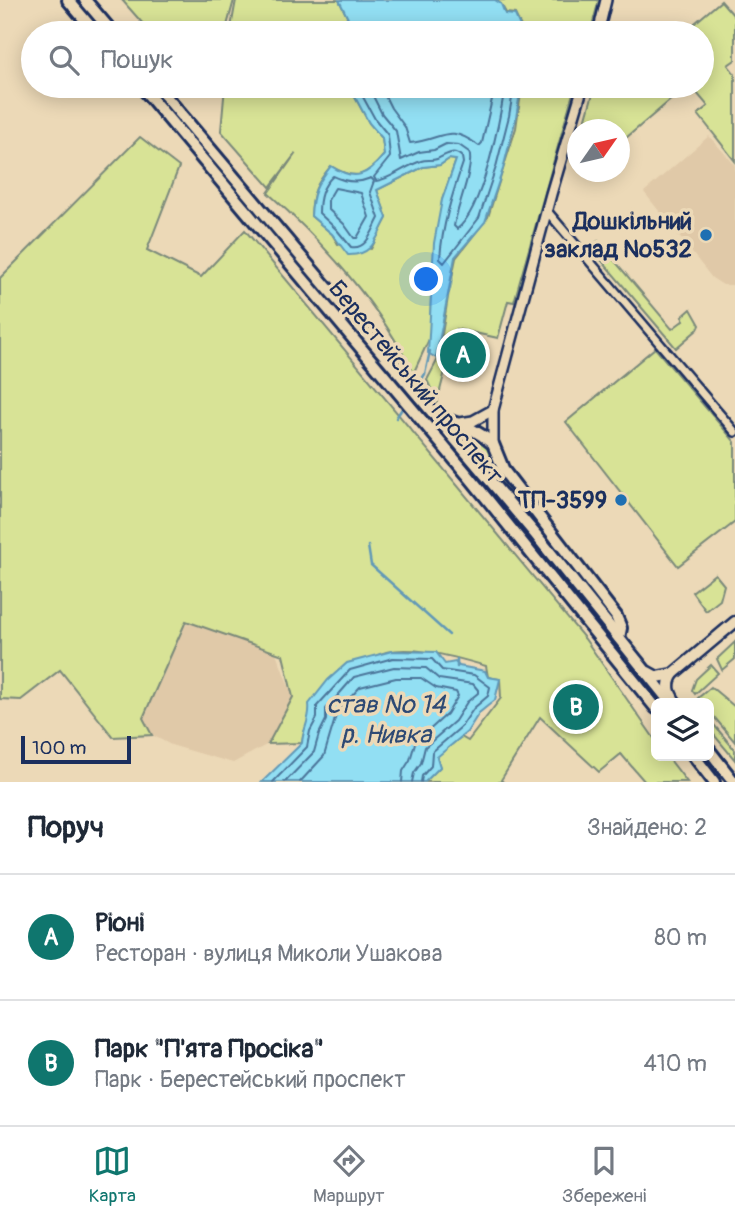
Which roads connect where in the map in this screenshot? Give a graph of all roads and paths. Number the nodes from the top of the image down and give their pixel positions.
1 (68, 0) edge
2 (85, 0) edge
3 (606, 0) edge
4 (86, 21) edge
5 (103, 21) edge
6 (600, 21) edge
7 (151, 98) edge
8 (167, 98) edge
9 (580, 98) edge
10 (547, 211) junction
11 (493, 410) junction
12 (434, 416) junction
13 (455, 424) junction
14 (735, 432) edge
15 (493, 444) junction
16 (735, 622) edge
17 (618, 638) junction
18 (640, 665) junction
19 (673, 674) junction
20 (670, 698) edge
21 (672, 698) edge
22 (651, 702) edge
23 (714, 752) edge
24 (714, 756) edge
25 (698, 761) edge
26 (735, 780) edge
27 (714, 782) edge

1 - 4 highway
2 - 5 highway
3 - 6 street
7 - 22 highway, Берестейський проспект
8 - 12 highway, Берестейський проспект
9 - 10 street
10 - 11 street
10 - 14 street
11 - 13 street
11 - 15 street
12 - 13 highway
12 - 17 highway, Берестейський проспект
13 - 15 highway
15 - 17 highway
16 - 19 main road
17 - 18 highway, Берестейський проспект
18 - 19 main road
18 - 20 highway, Берестейський проспект
19 - 21 main road
23 - 26 main road
24 - 26 highway
25 - 27 highway

